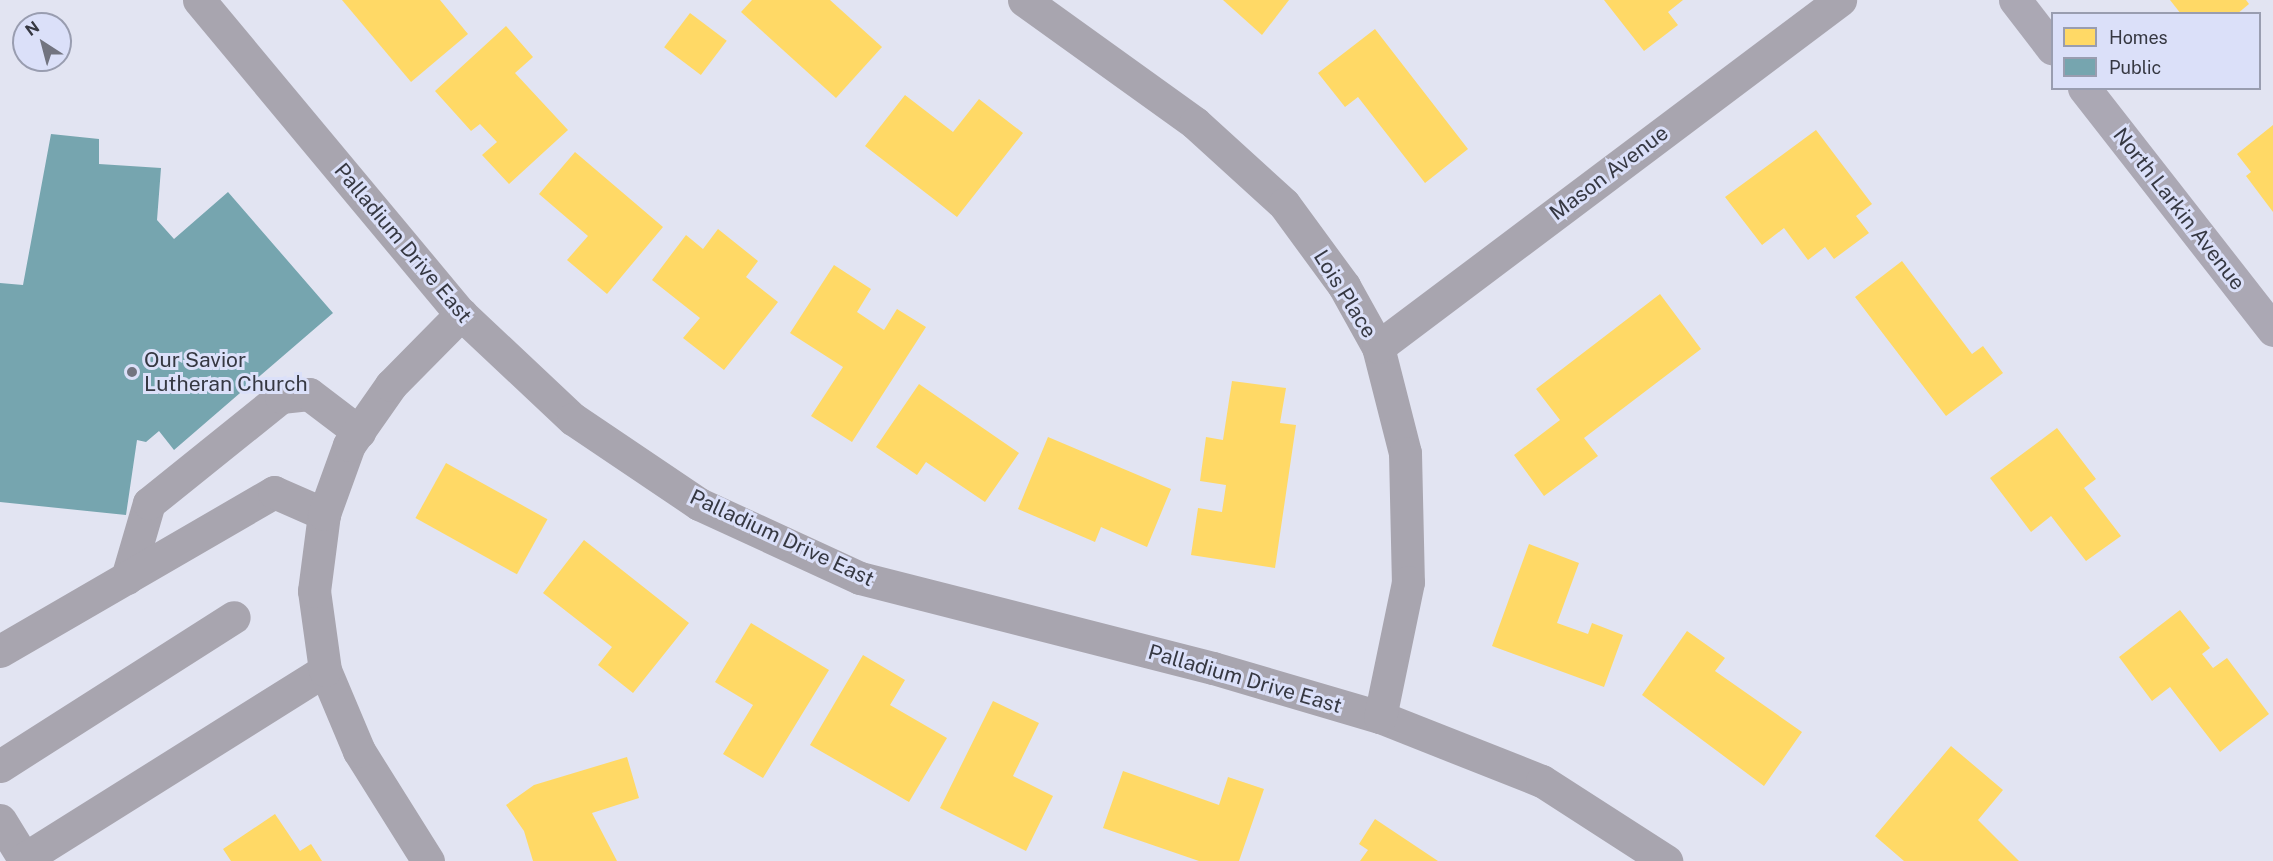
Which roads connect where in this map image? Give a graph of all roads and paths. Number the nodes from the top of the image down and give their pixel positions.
1 (199, 0) edge
2 (1024, 0) edge
3 (1840, 0) edge
4 (2015, 0) edge
5 (2051, 47) edge
6 (2086, 90) edge
7 (461, 314) junction
8 (2273, 330) edge
9 (1378, 347) junction
10 (359, 432) junction
11 (324, 514) junction
12 (127, 578) junction
13 (234, 617) dead end
14 (0, 651) edge
15 (325, 670) junction
16 (1380, 717) junction
17 (0, 766) edge
18 (0, 820) edge
19 (428, 861) edge
20 (1666, 861) edge

1 - 7 street, Palladium Drive East
2 - 9 street, Lois Place
3 - 9 street, Mason Avenue
4 - 5 main road
6 - 8 main road, North Larkin Avenue
7 - 10 street
7 - 16 street, Palladium Drive East
9 - 16 street, Lois Place
10 - 11 street
10 - 12 street
11 - 12 street
11 - 15 street
12 - 14 street
13 - 17 street
15 - 18 street
15 - 19 street
16 - 20 street, Palladium Drive East

